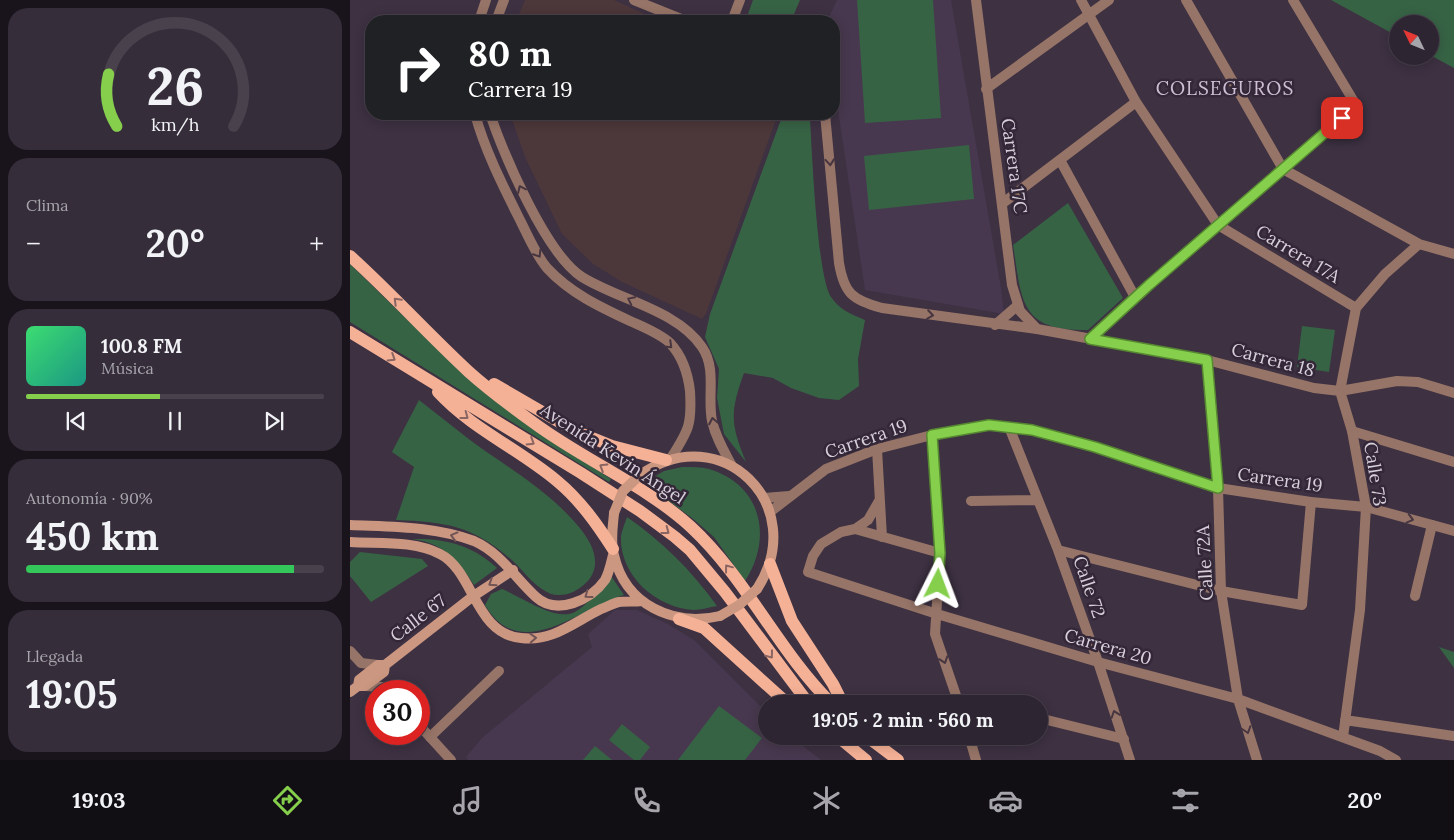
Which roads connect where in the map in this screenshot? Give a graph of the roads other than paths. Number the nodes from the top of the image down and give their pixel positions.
1 (486, 0) edge
2 (504, 0) edge
3 (634, 0) edge
4 (740, 0) edge
5 (976, 0) edge
6 (1081, 0) edge
7 (1109, 0) edge
8 (1186, 0) edge
9 (1293, 0) edge
10 (481, 15) edge
11 (498, 15) edge
12 (671, 15) edge
13 (734, 15) edge
14 (1089, 15) junction
15 (986, 89) junction
16 (1136, 102) junction
17 (477, 120) edge
18 (492, 120) edge
19 (826, 120) edge
20 (1060, 160) junction
21 (1283, 169) junction
22 (1003, 203) junction
23 (1218, 225) junction
24 (1419, 244) junction
25 (1454, 254) edge
26 (350, 256) edge
27 (1135, 297) junction
28 (1018, 305) junction
29 (1356, 308) junction
30 (995, 325) junction
31 (1037, 329) junction
32 (350, 332) edge
33 (1090, 339) junction
34 (1207, 360) junction
35 (470, 372) junction
36 (430, 382) junction
37 (1340, 391) junction
38 (1454, 393) edge
39 (1009, 427) junction
40 (1352, 431) junction
41 (932, 435) junction
42 (877, 449) junction
43 (669, 459) junction
44 (1454, 462) edge
45 (732, 466) junction
46 (1218, 488) junction
47 (792, 495) junction
48 (764, 498) junction
49 (1038, 500) junction
50 (879, 501) junction
51 (971, 501) dead end
52 (1311, 502) junction
53 (1366, 507) junction
54 (770, 512) junction
55 (350, 525) edge
56 (1432, 525) junction
57 (855, 529) junction
58 (1454, 531) edge
59 (882, 537) junction
60 (350, 542) edge
61 (1058, 550) junction
62 (613, 552) junction
63 (940, 553) junction
64 (770, 564) junction
65 (513, 570) junction
66 (1221, 590) junction
67 (472, 596) junction
68 (1416, 596) dead end
69 (642, 601) junction
70 (937, 614) junction
71 (679, 619) junction
72 (350, 651) edge
73 (1098, 662) junction
74 (360, 663) junction
75 (382, 667) junction
76 (499, 670) dead end
77 (384, 680) edge
78 (358, 686) edge
79 (778, 695) edge
80 (802, 695) edge
81 (824, 695) edge
82 (839, 695) edge
83 (957, 695) edge
84 (1238, 699) junction
85 (1048, 720) edge
86 (1345, 720) junction
87 (1454, 736) edge
88 (430, 737) joint
89 (1343, 737) junction
90 (1124, 739) junction
91 (846, 745) edge
92 (878, 745) edge
93 (972, 745) edge
94 (1382, 756) edge
95 (446, 759) edge
96 (866, 760) edge
97 (898, 760) edge
98 (976, 760) edge
99 (1130, 760) edge
100 (1257, 760) edge
101 (1396, 760) edge

1 - 10 street
2 - 11 street
3 - 12 street
4 - 13 street
5 - 15 street, Carrera 17C
6 - 14 street, Carrera 17A
7 - 14 street
8 - 21 street
9 - 21 street
14 - 15 street
14 - 16 street, Carrera 17A
15 - 22 street, Carrera 17C
16 - 20 street
16 - 23 street, Carrera 17A
17 -> 43 street
45 -> 18 street
19 -> 30 street, Carrera 18
20 - 22 street
20 - 27 street
21 - 23 street
21 - 24 street
22 - 28 street, Carrera 17C
23 - 27 street
23 - 29 street, Carrera 17A
24 - 25 street
24 - 29 street, Calle 73
35 -> 26 main road, Avenida Kevin Ángel
27 - 33 street
28 - 30 street
28 - 31 street, Carrera 17C
29 - 37 street, Calle 73
30 - 31 street, Carrera 18
31 - 33 street, Carrera 18
32 -> 36 main road, Avenida Kevin Ángel
33 - 34 street, Carrera 18
34 - 37 street, Carrera 18
34 - 46 street, Calle 72A
35 - 43 main road
81 -> 35 main road, Avenida Kevin Ángel
36 -> 62 main road
36 -> 80 main road, Avenida Kevin Ángel
37 - 38 street, Carrera 18
37 - 40 street, Calle 73
39 - 41 street, Carrera 19
39 - 46 street, Carrera 19
39 - 49 street, Calle 72
40 - 44 street
40 - 53 street, Calle 73
41 - 42 street, Carrera 19
41 - 63 street
42 - 47 street, Carrera 19
42 - 50 street
43 - 45 main road
43 - 62 main road, bridge
45 - 48 main road
46 - 52 street, Carrera 19
46 - 66 street, Calle 72A
47 - 48 street
47 - 54 street, Carrera 19
48 - 54 main road
49 - 51 street
49 - 61 street, Calle 72
50 - 57 street
50 - 59 street
52 - 53 street, Carrera 19
52 - 66 street
53 -> 56 street, Carrera 19
53 - 86 street, Calle 73
54 - 64 main road
65 -> 55 main road
56 - 58 street, Carrera 19
56 - 68 street
57 - 59 street
57 - 70 street, Carrera 20
59 - 63 street
60 - 67 main road
61 - 66 street
61 - 73 street, Calle 72
62 -> 65 main road
62 - 69 main road
63 - 70 street
64 - 71 main road, bridge
64 - 82 main road
65 -> 67 main road, Calle 67
66 - 84 street, Calle 72A
67 -> 69 main road
67 - 75 main road, Calle 67
69 - 71 main road
70 - 73 street, Carrera 20
70 -> 83 street
71 - 79 main road
72 - 74 street
73 - 84 street, Carrera 20
90 -> 73 street, Calle 72
74 - 75 street
74 - 78 street
75 - 77 street
75 - 78 main road, Calle 67
76 - 88 street
84 - 89 street, Carrera 20
84 -> 100 street, Calle 72A
85 - 90 street
86 - 87 street
86 - 89 street, Calle 73
88 - 95 street
89 - 94 street, Carrera 20
90 - 99 street, Calle 72
91 - 96 main road
92 - 97 main road
93 - 98 street
94 - 101 street, Carrera 20

